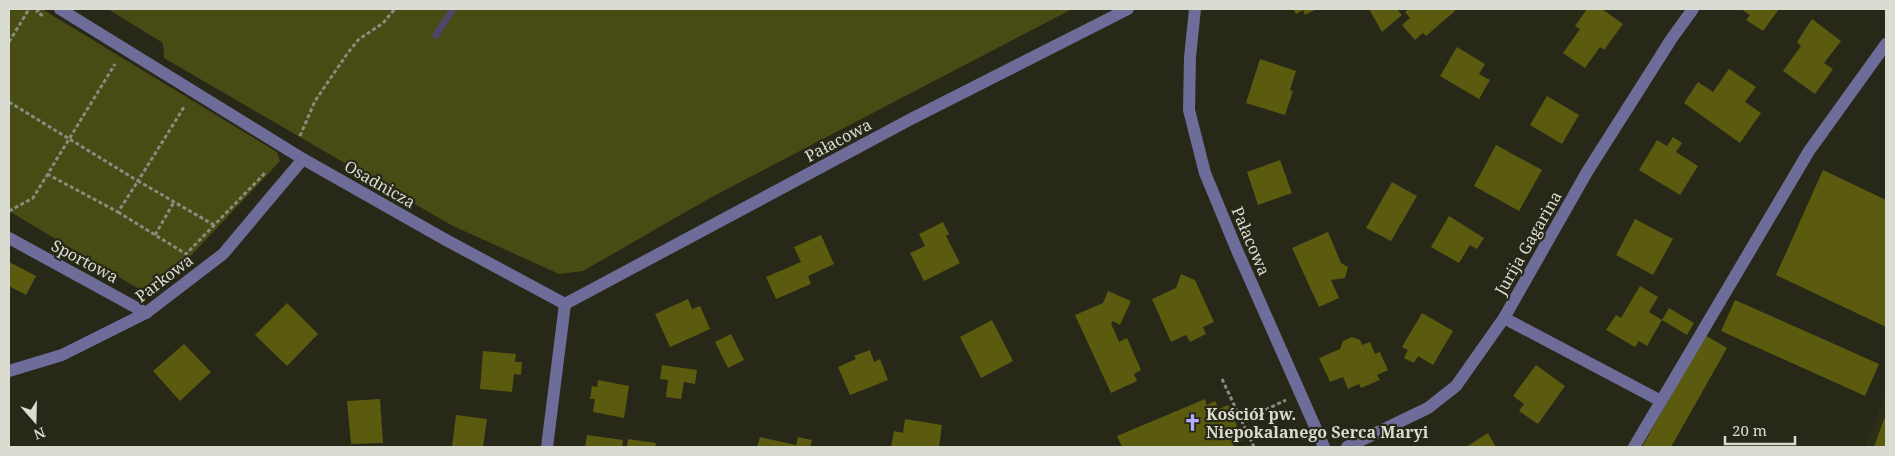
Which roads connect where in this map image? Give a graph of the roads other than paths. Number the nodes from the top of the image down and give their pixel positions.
1 (60, 9) edge
2 (1128, 9) edge
3 (1195, 9) edge
4 (1693, 9) edge
5 (1886, 44) edge
6 (298, 156) junction
7 (9, 238) edge
8 (565, 304) junction
9 (146, 313) junction
10 (1504, 318) junction
11 (9, 371) edge
12 (1661, 401) junction
13 (547, 447) edge
14 (1324, 447) edge
15 (1346, 447) edge
16 (1634, 447) edge

1 - 6 street, Osadnicza
2 - 8 street, Pałacowa
3 - 14 street, Pałacowa
4 - 10 street, Jurija Gagarina
5 - 12 street
6 - 8 street, Osadnicza
6 - 9 street, Parkowa
7 - 9 street, Sportowa
8 - 13 street
9 - 11 street, Parkowa
10 - 12 street
10 - 15 street, Jurija Gagarina
12 - 16 street

